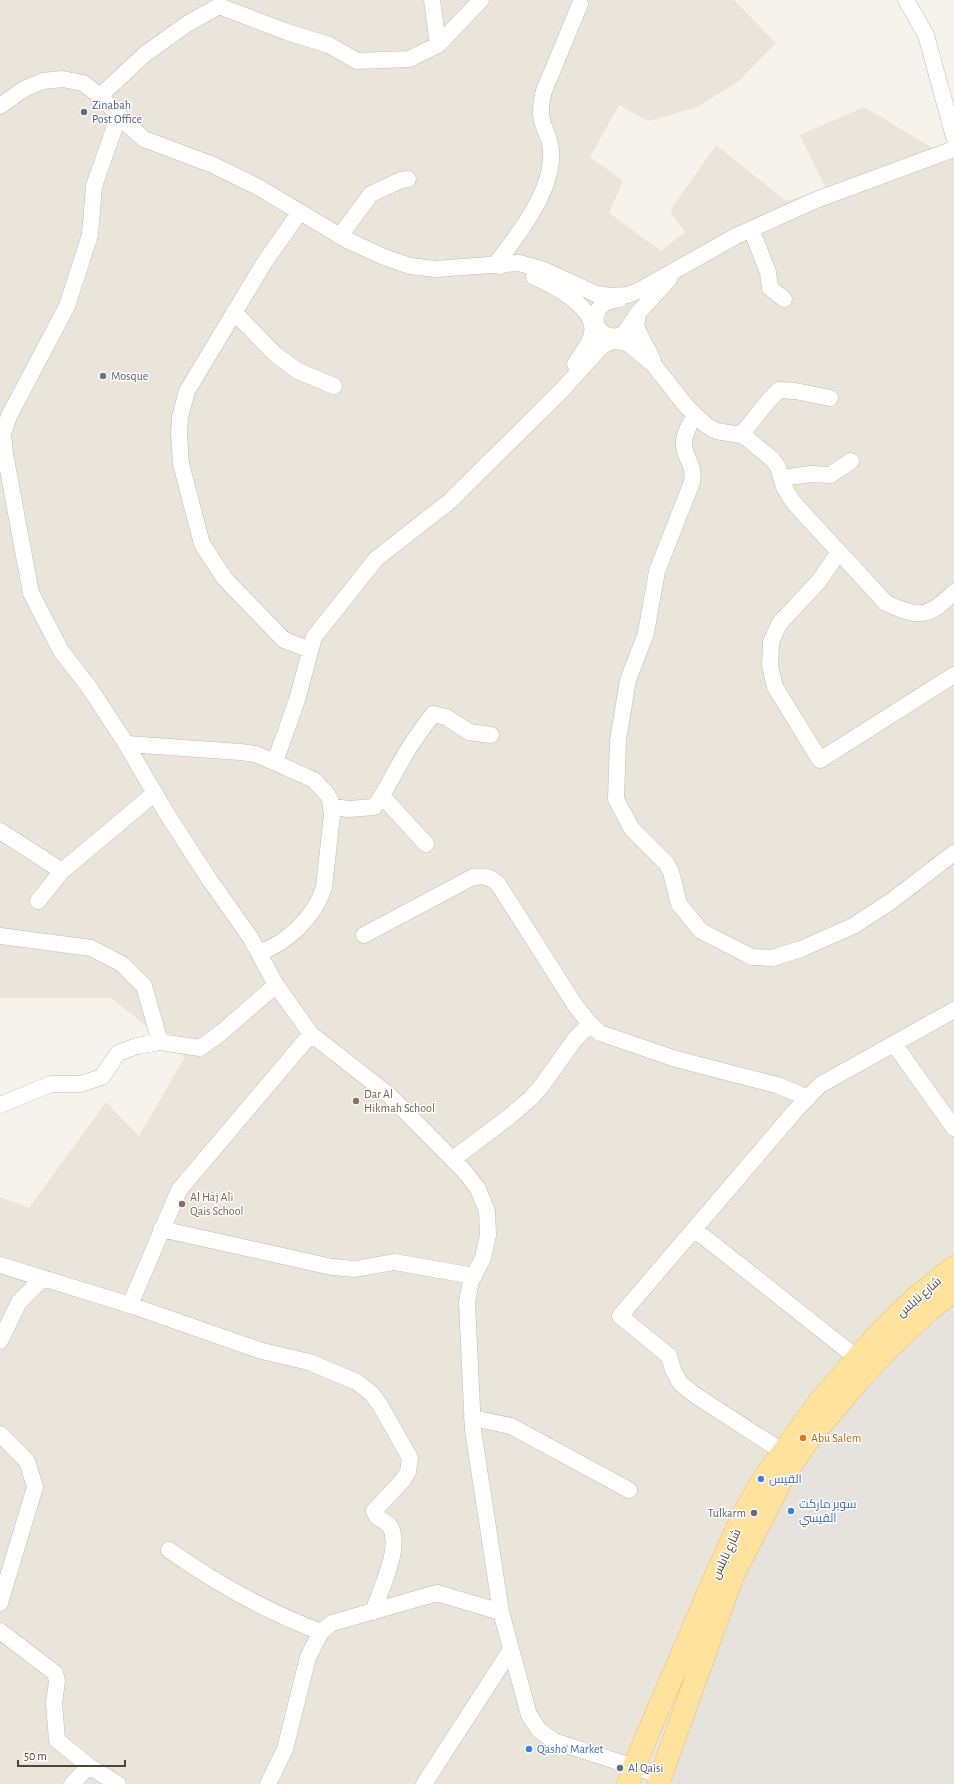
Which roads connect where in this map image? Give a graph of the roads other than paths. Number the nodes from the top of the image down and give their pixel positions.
1 (432, 0) edge
2 (481, 0) edge
3 (906, 0) edge
4 (219, 3) edge
5 (580, 4) dead end
6 (438, 45) junction
7 (100, 96) junction
8 (0, 106) edge
9 (119, 115) junction
10 (954, 137) edge
11 (954, 149) edge
12 (408, 179) dead end
13 (299, 212) junction
14 (751, 229) junction
15 (340, 236) junction
16 (495, 265) junction
17 (680, 267) junction
18 (628, 295) junction
19 (784, 299) dead end
20 (234, 312) junction
21 (638, 313) junction
22 (659, 370) junction
23 (334, 386) dead end
24 (830, 398) dead end
25 (547, 405) junction
26 (695, 415) junction
27 (2, 435) edge
28 (741, 435) junction
29 (851, 461) dead end
30 (782, 478) junction
31 (839, 552) junction
32 (954, 592) edge
33 (310, 650) junction
34 (954, 676) edge
35 (491, 735) dead end
36 (127, 744) junction
37 (275, 762) junction
38 (155, 793) junction
39 (382, 796) junction
40 (332, 807) junction
41 (0, 831) edge
42 (426, 844) dead end
43 (954, 853) edge
44 (62, 871) junction
45 (38, 901) dead end
46 (364, 935) dead end
47 (0, 936) edge
48 (259, 953) junction
49 (276, 985) junction
50 (954, 1010) edge
51 (590, 1024) junction
52 (311, 1034) junction
53 (160, 1042) junction
54 (894, 1044) junction
55 (808, 1098) junction
56 (0, 1105) edge
57 (954, 1128) edge
58 (453, 1159) junction
59 (161, 1229) junction
60 (694, 1229) junction
61 (0, 1265) edge
62 (954, 1267) edge
63 (474, 1276) junction
64 (43, 1278) junction
65 (954, 1291) edge
66 (130, 1305) junction
67 (0, 1340) edge
68 (857, 1358) junction
69 (472, 1418) junction
70 (0, 1434) edge
71 (783, 1452) junction
72 (629, 1490) dead end
73 (169, 1550) dead end
74 (0, 1603) edge
75 (373, 1612) junction
76 (501, 1612) junction
77 (0, 1631) edge
78 (321, 1632) junction
79 (510, 1651) junction
80 (89, 1766) junction
81 (631, 1775) edge
82 (660, 1780) edge
83 (72, 1784) edge
84 (118, 1784) edge
85 (268, 1784) edge
86 (424, 1784) edge

1 - 6 street
2 - 6 street
3 - 10 street
4 - 6 street
4 - 7 street
5 - 16 street
7 - 8 street
7 - 9 street
9 - 13 street
9 - 27 street
11 - 14 street
12 - 15 street
13 - 15 street
13 - 20 street
14 - 17 street
14 - 19 street
15 - 16 street
16 - 18 street
16 - 25 street
17 - 18 street
17 - 21 street
18 - 21 street
20 - 23 street
20 - 33 street
21 - 22 street
22 - 25 street
22 - 26 street
24 - 28 street
25 - 33 street
26 - 28 street
26 - 43 street
27 - 36 street
28 - 30 street
29 - 30 street
30 - 31 street
31 - 32 street
31 - 34 street
33 - 37 street
35 - 39 street
36 - 37 street
36 - 38 street
37 - 40 street
38 - 44 street
38 - 48 street
39 - 40 street
39 - 42 street
40 - 48 street
41 - 44 street
44 - 45 street
46 - 51 street
47 - 53 street
48 - 49 street
49 - 52 street
49 - 53 street
50 - 54 street
51 - 55 street
51 - 58 street
52 - 58 street
52 - 59 street
53 - 56 street
54 - 55 street
54 - 57 street
55 - 60 street
58 - 63 street
59 - 63 street
59 - 66 street
60 - 68 street
60 - 71 street
61 - 64 street
62 - 68 main road, شارع نابلس
63 - 69 street
64 - 66 street
64 - 67 street
65 - 82 main road, شارع نابلس
66 - 75 street
68 - 71 main road, شارع نابلس
69 - 72 street
69 - 76 street
70 - 74 street
71 - 81 main road, شارع نابلس
73 - 78 street
75 - 76 street
75 - 78 street
76 - 79 street
77 - 80 street
78 - 85 street
79 - 81 street
79 - 86 street
80 - 83 street
80 - 84 street
81 - 82 street

